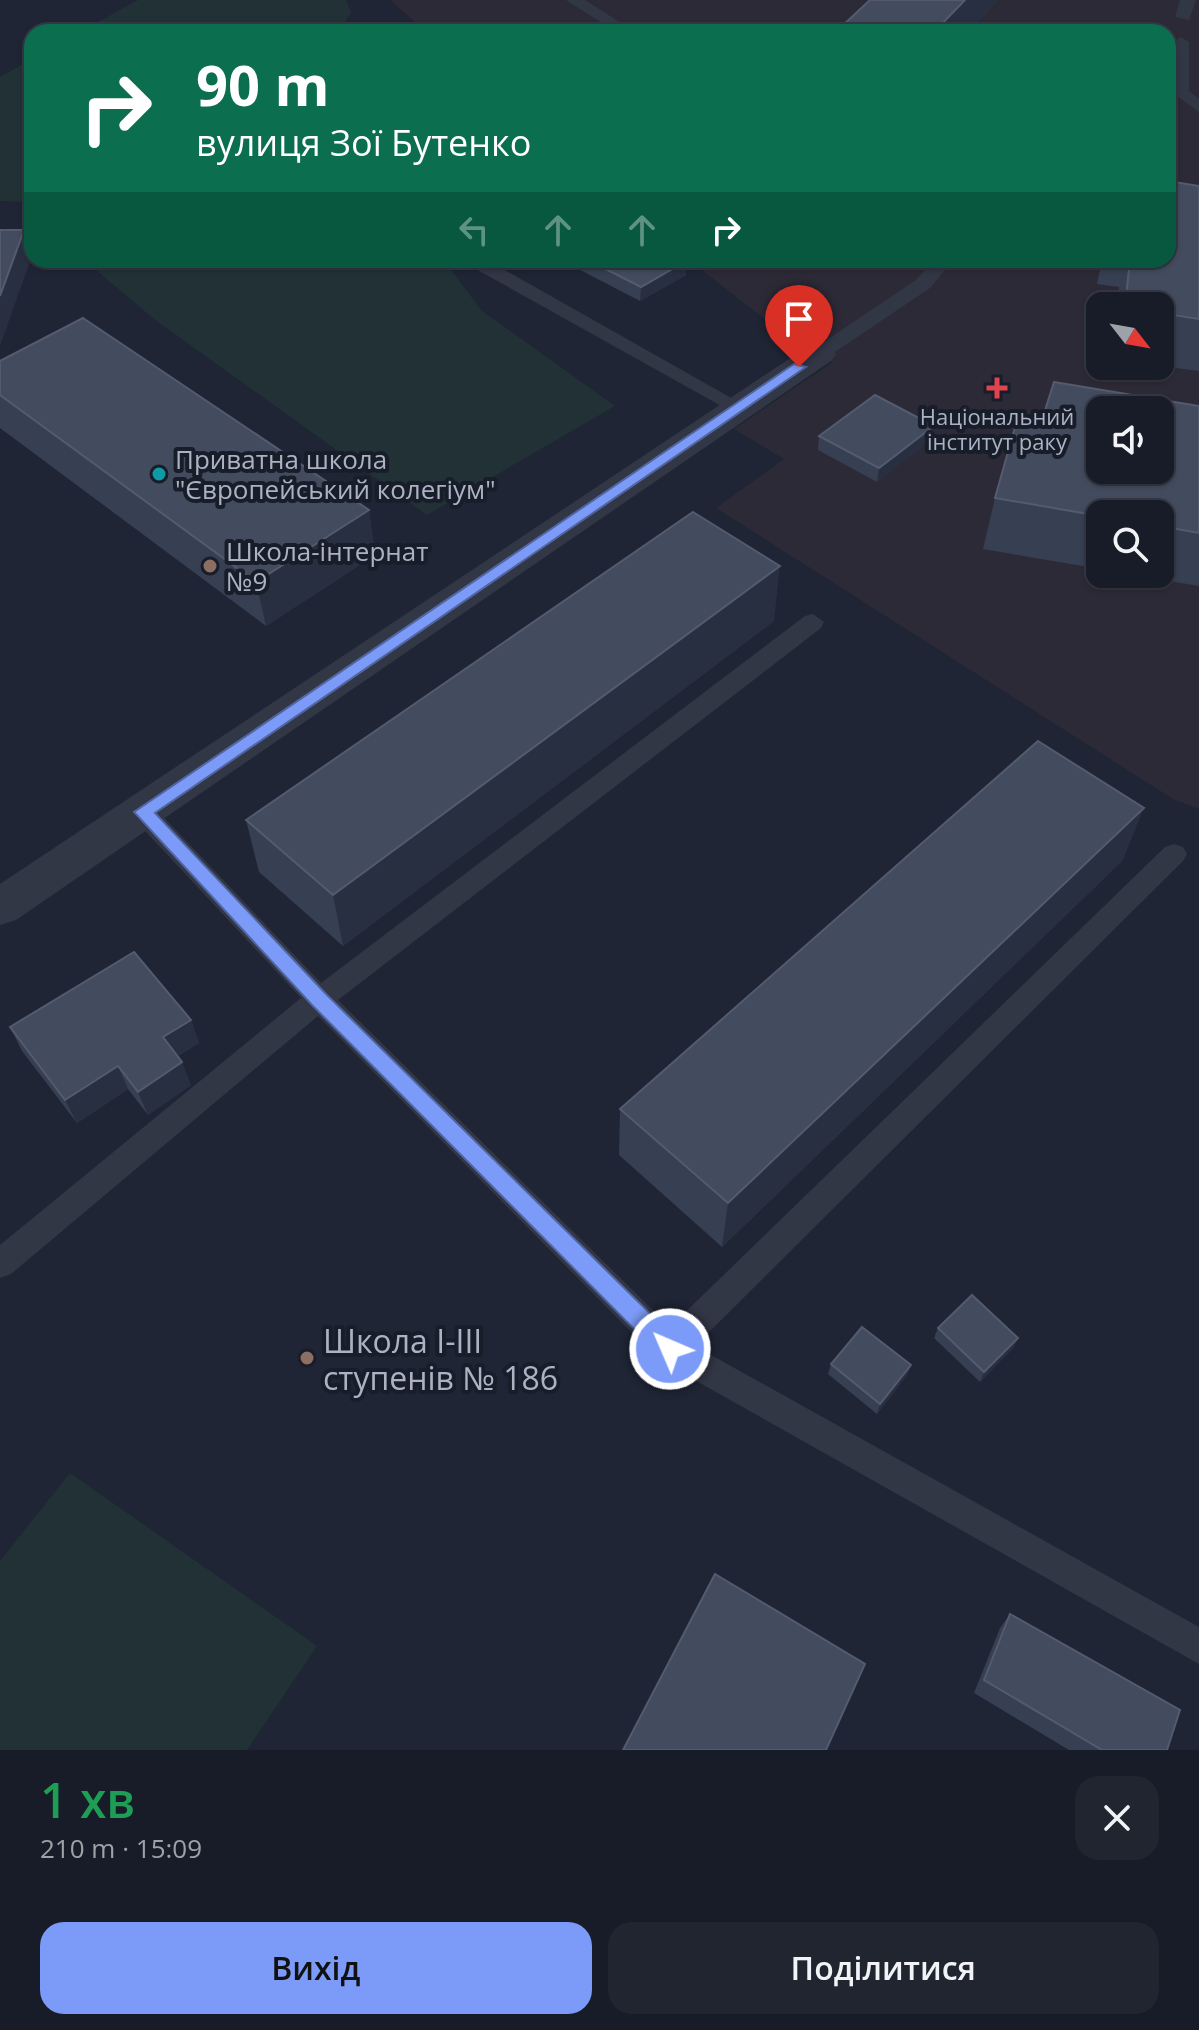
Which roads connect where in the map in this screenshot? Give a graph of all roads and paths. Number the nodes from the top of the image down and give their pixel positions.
1 (574, 0) edge
2 (1188, 0) edge
3 (1183, 17) dead end
4 (614, 24) edge
5 (1181, 42) dead end
6 (1199, 107) edge
7 (488, 268) edge
8 (937, 268) edge
9 (819, 354) joint
10 (739, 408) junction
11 (813, 622) dead end
12 (143, 812) junction
13 (1174, 854) dead end
14 (0, 907) edge
15 (319, 999) junction
16 (0, 1264) edge
17 (670, 1349) junction
18 (1199, 1646) edge

1 - 4 lane
2 - 3 lane
5 - 6 lane
7 - 10 lane
8 - 9 lane
9 - 10 street
10 - 12 street
11 - 15 lane
12 - 14 street
12 - 15 lane
13 - 17 lane
15 - 16 lane
15 - 17 lane
17 - 18 lane

